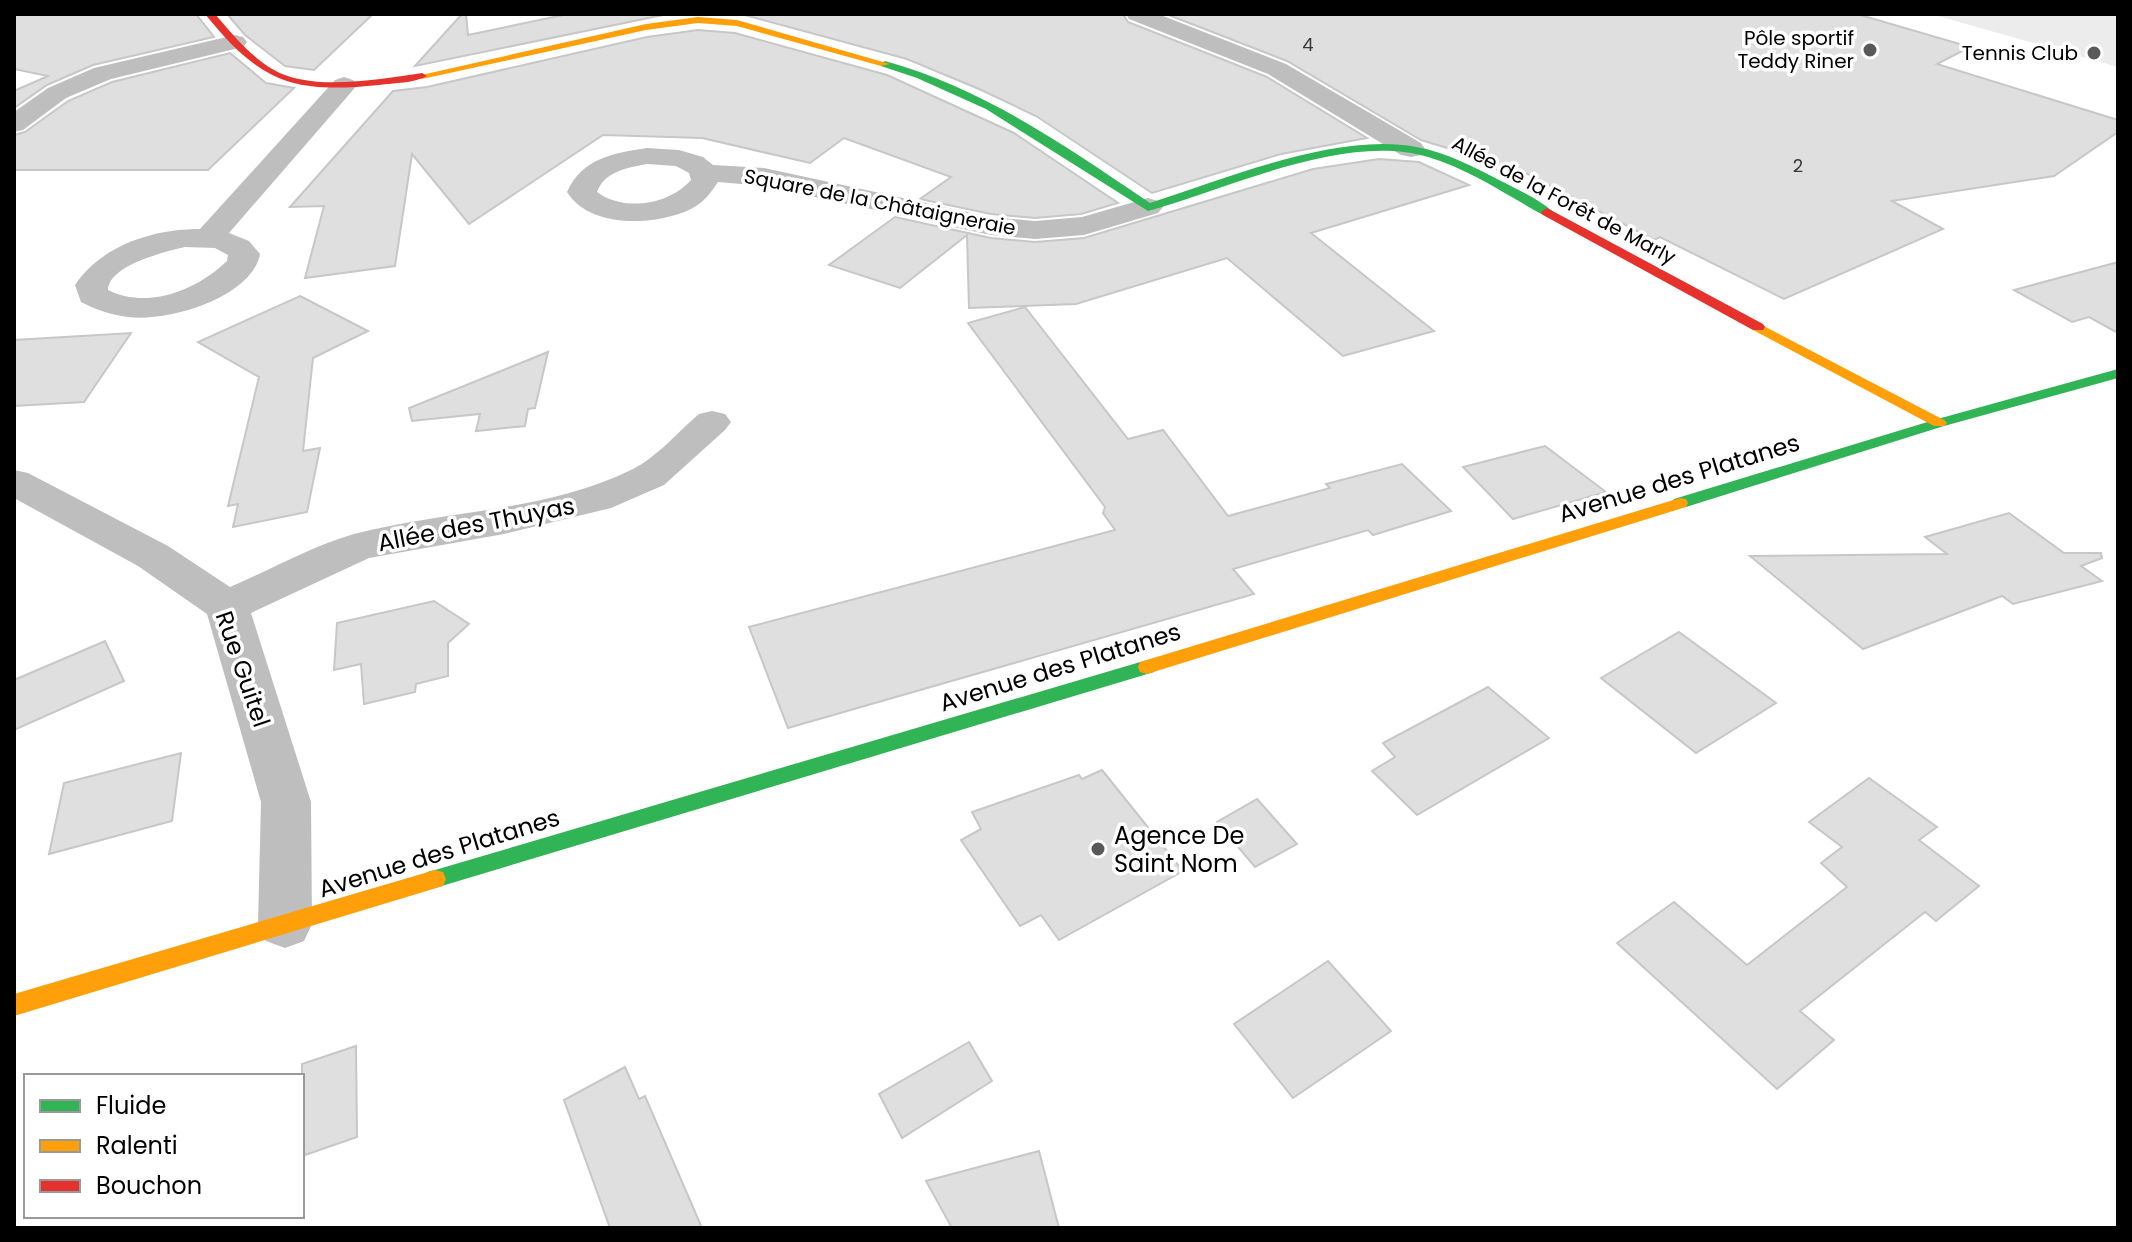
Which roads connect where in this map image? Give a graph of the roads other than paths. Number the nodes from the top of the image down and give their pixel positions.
1 (210, 14) edge
2 (1137, 14) edge
3 (235, 42) junction
4 (344, 85) junction
5 (14, 124) edge
6 (1411, 149) junction
7 (705, 173) dead end
8 (1148, 207) junction
9 (208, 238) dead end
10 (2118, 373) edge
11 (712, 422) dead end
12 (1939, 423) junction
13 (14, 482) edge
14 (227, 606) junction
15 (285, 924) junction
16 (14, 1005) edge

1 - 3 street
2 - 6 street
3 - 4 street
3 - 5 street
4 - 8 street
4 - 9 street
6 - 8 street, Allée de la Forêt de Marly
6 - 12 street, Allée de la Forêt de Marly
7 - 8 street, Square de la Châtaigneraie
10 - 12 street, Avenue des Platanes
11 - 14 street, Allée des Thuyas
12 - 15 street, Avenue des Platanes
13 - 14 street, Rue Guitel
14 - 15 street, Rue Guitel
15 - 16 street, Avenue des Platanes

